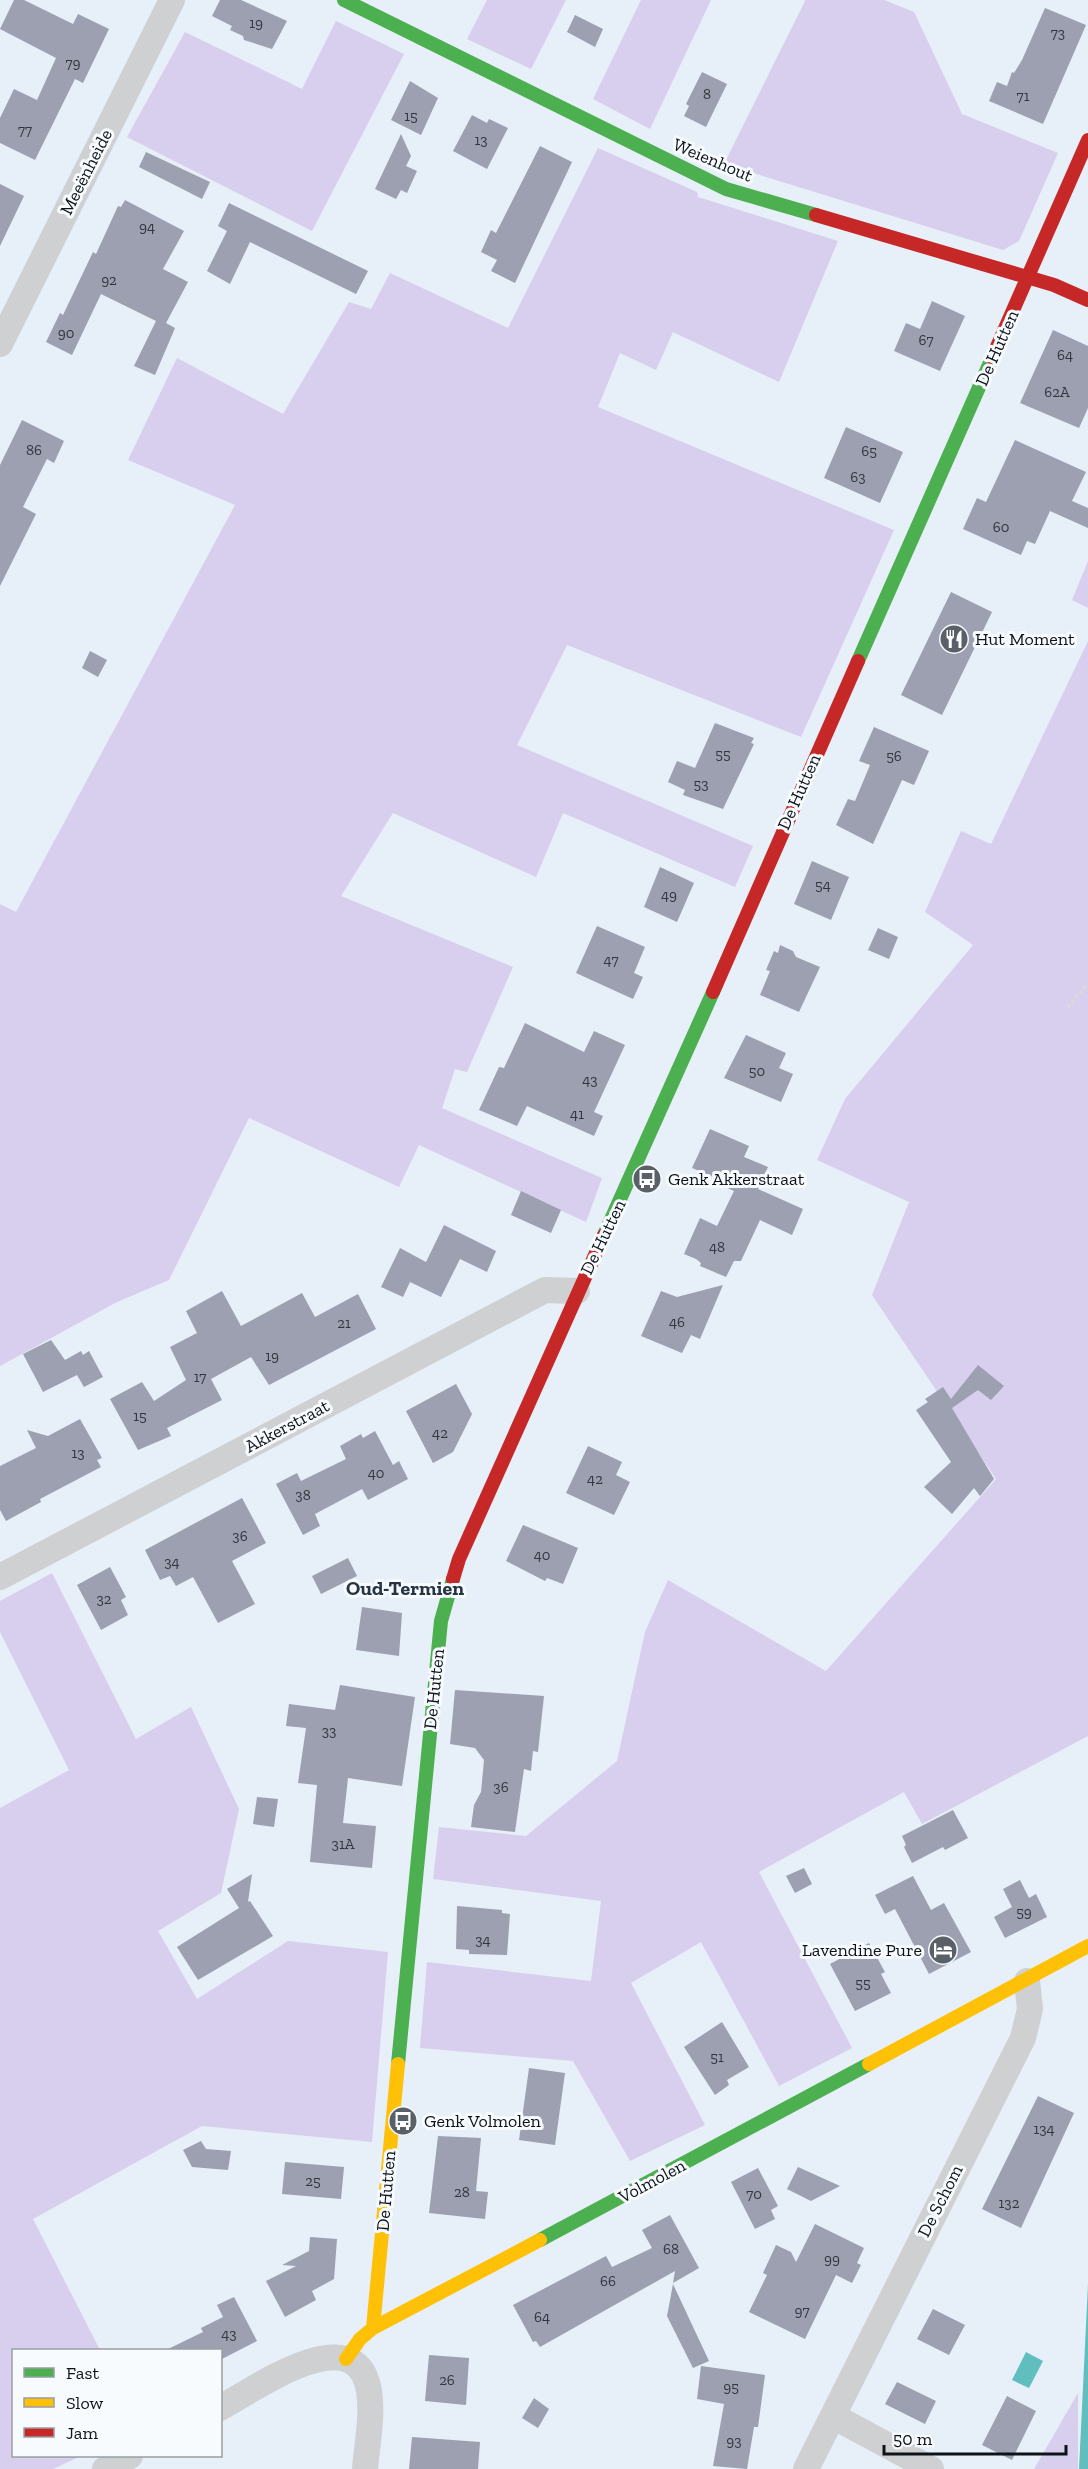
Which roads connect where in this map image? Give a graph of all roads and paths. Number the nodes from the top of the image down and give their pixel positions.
1 (172, 0) edge
2 (344, 0) edge
3 (1088, 140) edge
4 (1029, 278) junction
5 (1088, 300) edge
6 (0, 344) edge
7 (1088, 983) edge
8 (1068, 1007) dead end
9 (577, 1291) junction
10 (0, 1577) edge
11 (1088, 1946) edge
12 (1027, 1981) junction
13 (373, 2328) junction
14 (346, 2359) junction
15 (222, 2407) edge
16 (832, 2416) junction
17 (128, 2457) edge
18 (105, 2469) edge
19 (365, 2469) edge
20 (806, 2469) edge
21 (931, 2469) edge

1 - 6 street, Meeënheide
2 - 4 street, Weienhout
3 - 4 street, De Hutten
4 - 5 street, Weienhout
4 - 9 street, De Hutten
7 - 8 path
9 - 10 street, Akkerstraat
9 - 13 street, De Hutten
11 - 12 street, Volmolen
12 - 13 street, Volmolen
12 - 16 street, De Schom
13 - 14 street, Volmolen
14 - 15 street
14 - 19 street
16 - 20 street, De Schom
16 - 21 street
17 - 18 street

